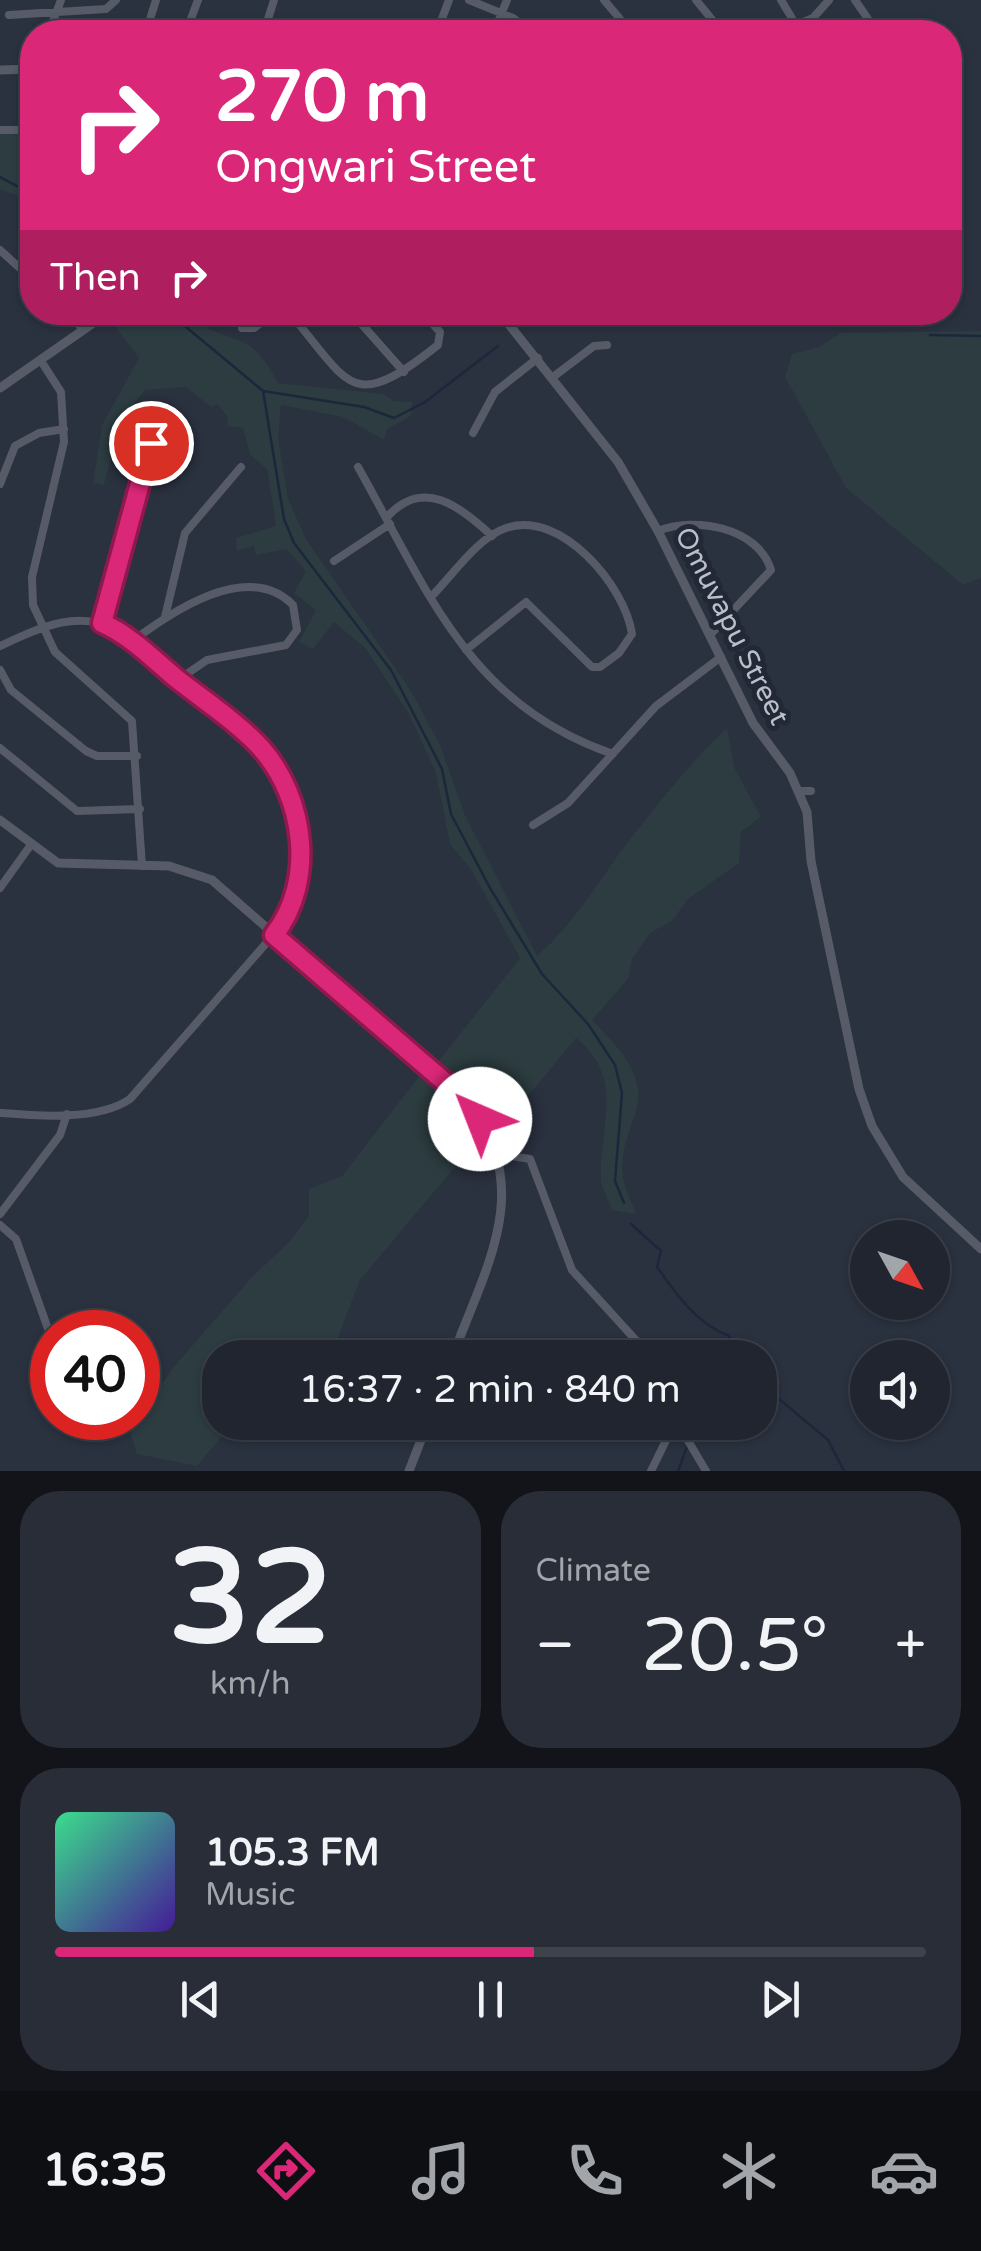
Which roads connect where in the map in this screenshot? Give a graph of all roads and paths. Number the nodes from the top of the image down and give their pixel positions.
1 (61, 0) edge
2 (116, 0) edge
3 (469, 0) edge
4 (507, 0) edge
5 (604, 0) edge
6 (696, 0) edge
7 (829, 0) edge
8 (56, 13) junction
9 (499, 13) junction
10 (9, 15) dead end
11 (53, 20) edge
12 (497, 20) edge
13 (511, 20) edge
14 (620, 20) edge
15 (712, 20) edge
16 (810, 20) edge
17 (0, 250) edge
18 (20, 268) edge
19 (80, 325) edge
20 (91, 325) edge
21 (258, 325) edge
22 (300, 325) edge
23 (362, 325) edge
24 (434, 325) edge
25 (510, 325) edge
26 (242, 328) dead end
27 (84, 330) junction
28 (607, 345) dead end
29 (538, 358) junction
30 (41, 361) junction
31 (404, 372) junction
32 (553, 376) junction
33 (0, 388) edge
34 (64, 430) junction
35 (473, 432) dead end
36 (161, 433) dead end
37 (241, 467) dead end
38 (358, 467) dead end
39 (0, 484) edge
40 (388, 521) junction
41 (658, 531) junction
42 (492, 536) junction
43 (334, 562) dead end
44 (431, 596) junction
45 (165, 617) junction
46 (102, 623) junction
47 (42, 626) junction
48 (710, 635) junction
49 (130, 642) junction
50 (0, 646) edge
51 (466, 650) junction
52 (721, 658) junction
53 (0, 670) edge
54 (178, 680) junction
55 (0, 748) edge
56 (612, 754) junction
57 (137, 756) junction
58 (811, 791) dead end
59 (799, 792) junction
60 (140, 809) junction
61 (0, 820) edge
62 (533, 825) dead end
63 (30, 846) junction
64 (142, 866) junction
65 (0, 888) edge
66 (274, 935) junction
67 (0, 1113) edge
68 (68, 1114) junction
69 (498, 1154) junction
70 (0, 1214) edge
71 (0, 1225) edge
72 (981, 1249) edge
73 (41, 1310) edge
74 (460, 1340) edge
75 (636, 1340) edge
76 (421, 1440) edge
77 (667, 1440) edge
78 (687, 1440) edge
79 (410, 1471) edge
80 (651, 1471) edge
81 (706, 1471) edge

1 - 8 street
2 - 8 street
3 - 9 street
4 - 9 street
5 - 14 street
6 - 15 street
7 - 16 street
8 - 10 street
8 - 11 street
9 - 12 street
9 - 13 street
17 - 18 street
19 - 27 street
20 - 27 street
21 - 26 street
22 - 31 street
23 - 31 street
24 - 31 street
25 - 29 street, Omuvapu Street
27 - 30 street
28 - 32 street
29 - 32 street, Omuvapu Street
29 - 35 street
30 - 33 street
30 - 34 street
32 - 41 street, Omuvapu Street
34 - 39 street
34 - 47 street
36 - 46 street
37 - 45 street
38 - 40 street
40 - 42 street
40 - 43 street
40 - 44 street
41 - 48 street, Omuvapu Street
41 - 48 street
42 - 44 street
42 - 51 street
44 - 51 street
45 - 49 street
45 - 54 street
46 - 47 street
46 - 49 street
47 - 50 street
47 - 57 street
48 - 52 street, Omuvapu Street
49 - 54 street
51 - 56 street
52 - 56 street
52 - 59 street, Omuvapu Street
53 - 57 street
54 - 66 street
55 - 60 street
56 - 62 street
57 - 60 street
58 - 59 street
59 - 72 street, Omuvapu Street
60 - 64 street
61 - 63 street
63 - 64 street
63 - 65 street
64 - 66 street
66 - 68 street
66 - 69 street
67 - 68 street
68 - 70 street
69 - 74 street
69 - 75 street
71 - 73 street
76 - 79 street
77 - 80 street
78 - 81 street

